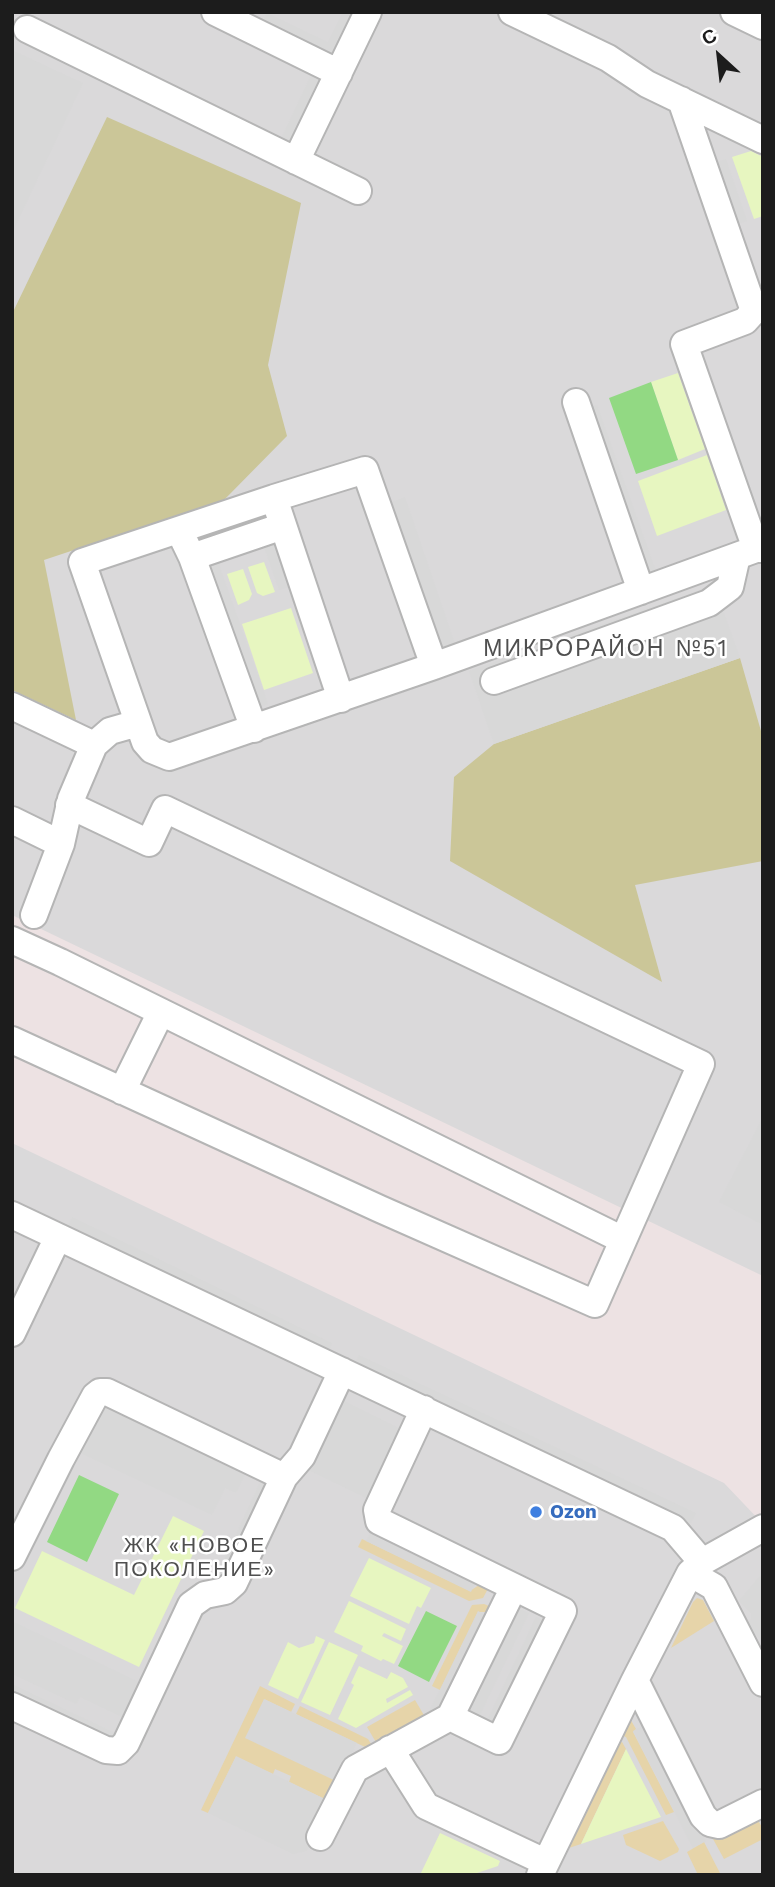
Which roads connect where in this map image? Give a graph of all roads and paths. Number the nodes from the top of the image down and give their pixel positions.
1 (215, 12) edge
2 (368, 12) edge
3 (512, 12) edge
4 (734, 12) edge
5 (763, 26) edge
6 (27, 29) dead end
7 (339, 73) junction
8 (681, 100) junction
9 (763, 140) edge
10 (296, 161) junction
11 (358, 191) dead end
12 (758, 310) edge
13 (576, 402) dead end
14 (274, 498) junction
15 (283, 526) junction
16 (179, 530) junction
17 (752, 551) edge
18 (192, 557) junction
19 (641, 591) junction
20 (434, 666) junction
21 (494, 681) dead end
22 (341, 699) junction
23 (12, 706) edge
24 (138, 723) junction
25 (254, 729) junction
26 (94, 746) junction
27 (69, 805) junction
28 (12, 820) edge
29 (61, 844) junction
30 (34, 915) dead end
31 (12, 940) edge
32 (161, 1012) junction
33 (12, 1040) edge
34 (122, 1091) junction
35 (12, 1215) edge
36 (58, 1237) junction
37 (623, 1240) junction
38 (12, 1333) edge
39 (342, 1371) junction
40 (424, 1409) junction
41 (284, 1476) junction
42 (763, 1528) edge
43 (12, 1557) edge
44 (696, 1568) junction
45 (514, 1587) junction
46 (635, 1680) junction
47 (763, 1683) edge
48 (12, 1706) edge
49 (450, 1717) junction
50 (390, 1749) junction
51 (763, 1803) edge
52 (320, 1837) dead end
53 (542, 1869) edge

1 - 7 lane
2 - 7 lane
3 - 8 lane
4 - 5 lane
6 - 10 lane
7 - 10 lane
8 - 9 lane
8 - 12 lane
10 - 11 lane
12 - 17 lane
13 - 19 lane
14 - 15 lane
14 - 16 lane
14 - 20 lane
15 - 18 lane
15 - 22 lane
16 - 18 lane
16 - 24 lane
17 - 19 lane
17 - 21 lane
18 - 25 lane
19 - 20 lane
20 - 22 lane
22 - 25 lane
23 - 26 lane
24 - 25 lane
24 - 26 lane
26 - 27 lane
27 - 29 lane
27 - 37 lane
28 - 29 lane
29 - 30 lane
31 - 32 lane
32 - 34 lane
32 - 37 lane
33 - 34 lane
34 - 37 lane
35 - 36 lane
36 - 38 lane
36 - 39 lane
39 - 40 lane
39 - 41 lane
40 - 44 lane
40 - 45 lane
41 - 43 lane
41 - 48 lane
42 - 44 lane
44 - 46 lane
44 - 47 lane
45 - 49 lane
45 - 49 lane
46 - 51 lane
46 - 53 lane
49 - 50 lane
50 - 52 lane
50 - 53 lane

